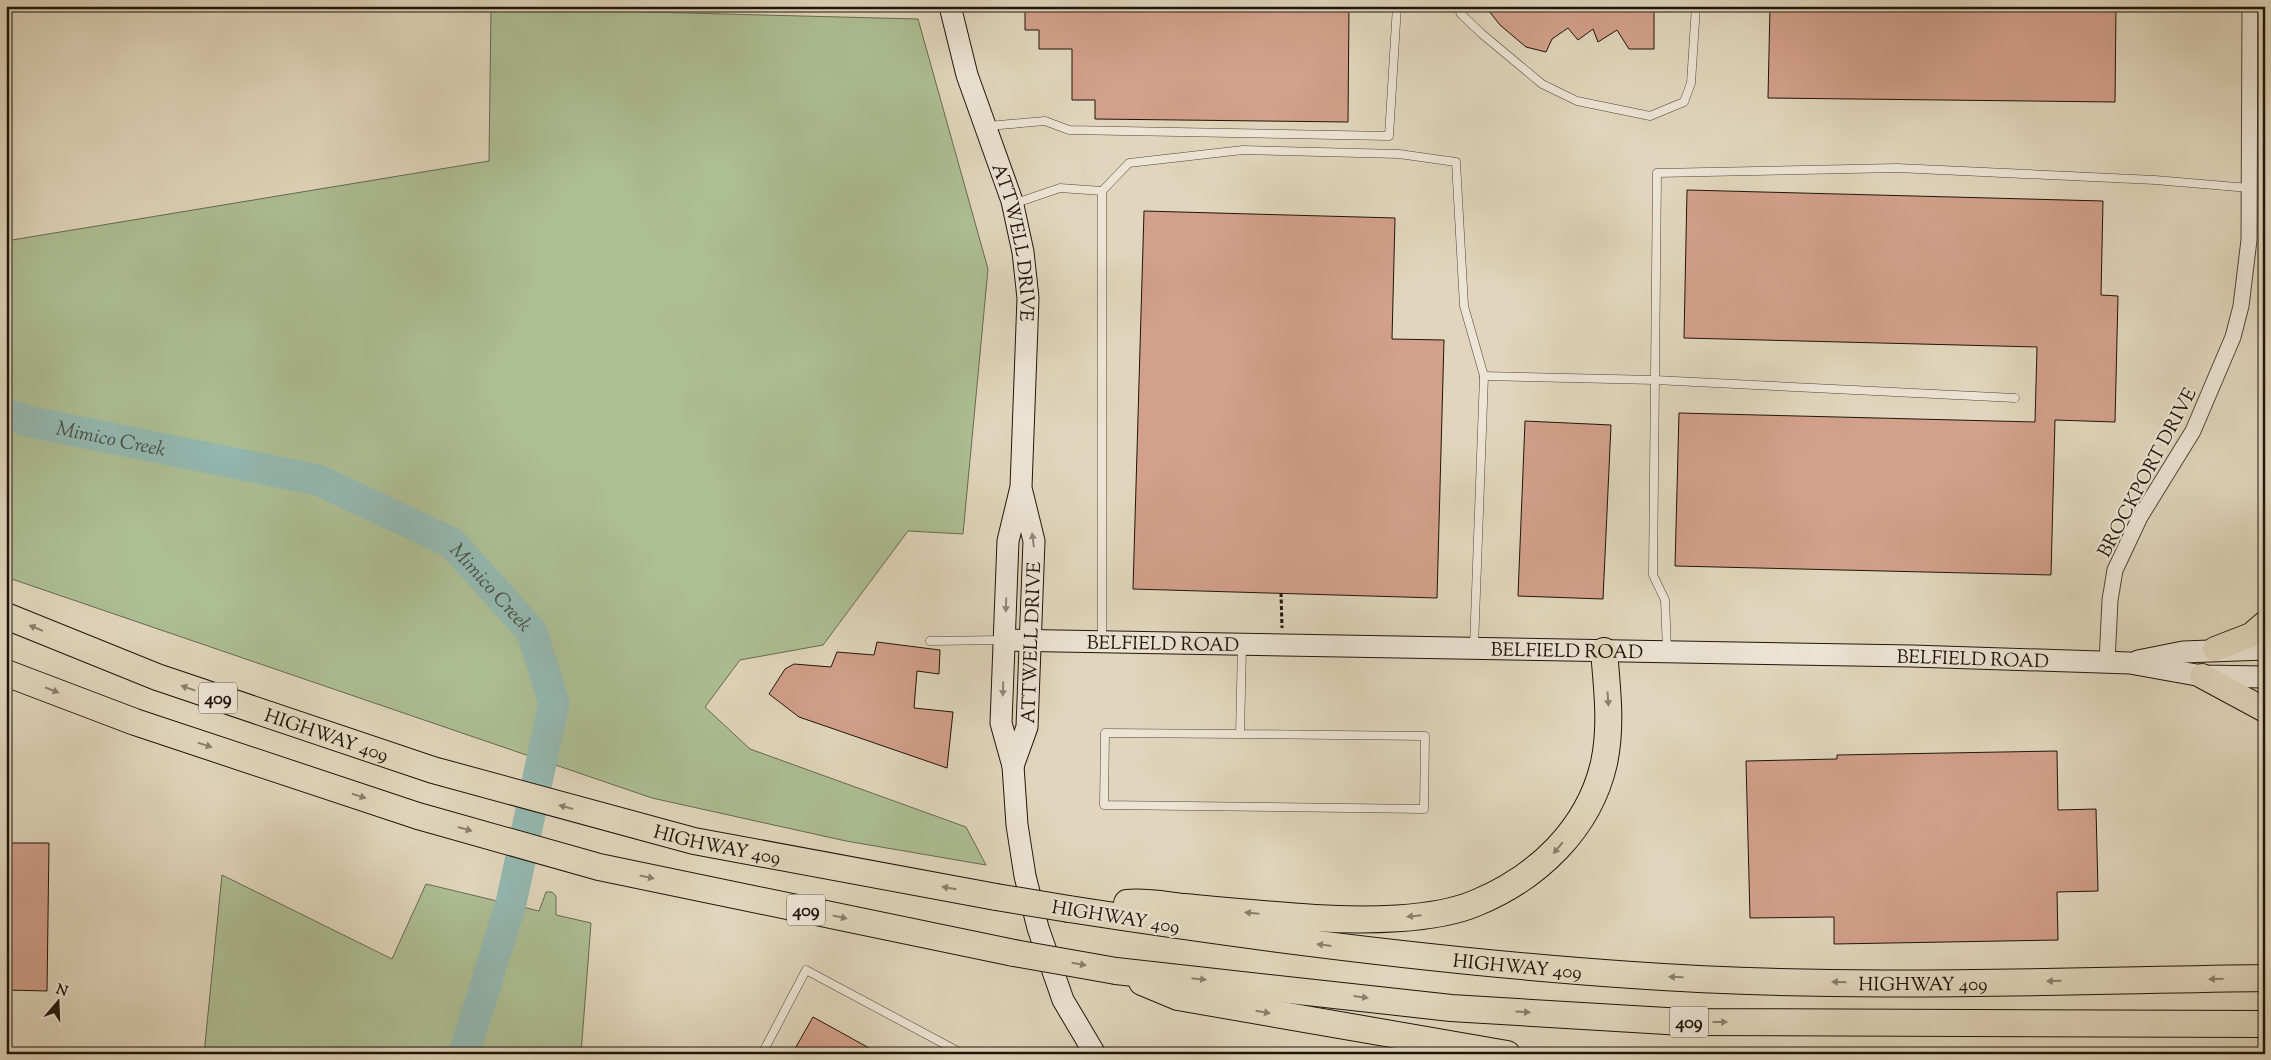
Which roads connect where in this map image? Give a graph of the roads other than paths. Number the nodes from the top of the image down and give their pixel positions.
1 (950, 6) edge
2 (1397, 6) edge
3 (1457, 6) edge
4 (1696, 6) edge
5 (2250, 6) edge
6 (985, 126) junction
7 (2249, 188) junction
8 (1102, 191) junction
9 (1013, 204) junction
10 (1484, 376) junction
11 (1655, 380) junction
12 (2015, 398) dead end
13 (1021, 487) junction
14 (6, 616) edge
15 (2265, 623) edge
16 (1005, 640) junction
17 (930, 641) dead end
18 (1030, 641) junction
19 (1102, 642) junction
20 (1242, 644) junction
21 (1474, 648) junction
22 (2216, 649) junction
23 (2265, 649) edge
24 (1604, 651) junction
25 (1667, 652) junction
26 (2107, 662) junction
27 (2130, 663) junction
28 (6, 673) edge
29 (2202, 676) junction
30 (2265, 677) edge
31 (2265, 710) edge
32 (1240, 734) junction
33 (1014, 766) junction
34 (1069, 909) junction
35 (1116, 971) junction
36 (2265, 978) edge
37 (2265, 1024) edge
38 (1090, 1051) edge
39 (762, 1054) edge
40 (963, 1054) edge
41 (1507, 1054) edge

1 - 6 main road, ATTWELL DRIVE
2 - 6 lane
3 - 4 lane
5 - 7 street, BROCKPORT DRIVE
6 - 9 main road, ATTWELL DRIVE
7 - 11 lane
7 - 26 street, BROCKPORT DRIVE
8 - 9 lane
8 - 10 lane
8 - 19 lane
9 - 13 main road, ATTWELL DRIVE
10 - 11 lane
10 - 21 lane
11 - 12 lane
11 - 25 lane
13 -> 16 main road, ATTWELL DRIVE
18 -> 13 main road, ATTWELL DRIVE
34 -> 14 highway, HIGHWAY 409 / 409, bridge
15 - 22 main road
16 - 17 lane
16 - 18 main road, BELFIELD ROAD
16 -> 33 main road, ATTWELL DRIVE
18 - 19 main road, BELFIELD ROAD
18 - 33 main road, ATTWELL DRIVE
19 - 20 main road, BELFIELD ROAD
20 - 21 main road, BELFIELD ROAD
20 - 32 lane
21 - 24 main road, BELFIELD ROAD
22 - 23 main road, BELFIELD ROAD
22 - 27 main road, BELFIELD ROAD
24 - 25 main road, BELFIELD ROAD
24 -> 34 highway
25 - 26 main road, BELFIELD ROAD
26 - 27 main road, BELFIELD ROAD
27 - 29 main road, BELFIELD ROAD
28 -> 35 highway, 409, bridge
29 - 30 main road, BELFIELD ROAD
29 - 31 main road
32 - 32 lane
33 - 38 main road, ATTWELL DRIVE
36 -> 34 highway, HIGHWAY 409 / 409
35 -> 37 highway, 409
35 -> 41 highway
39 - 40 lane

